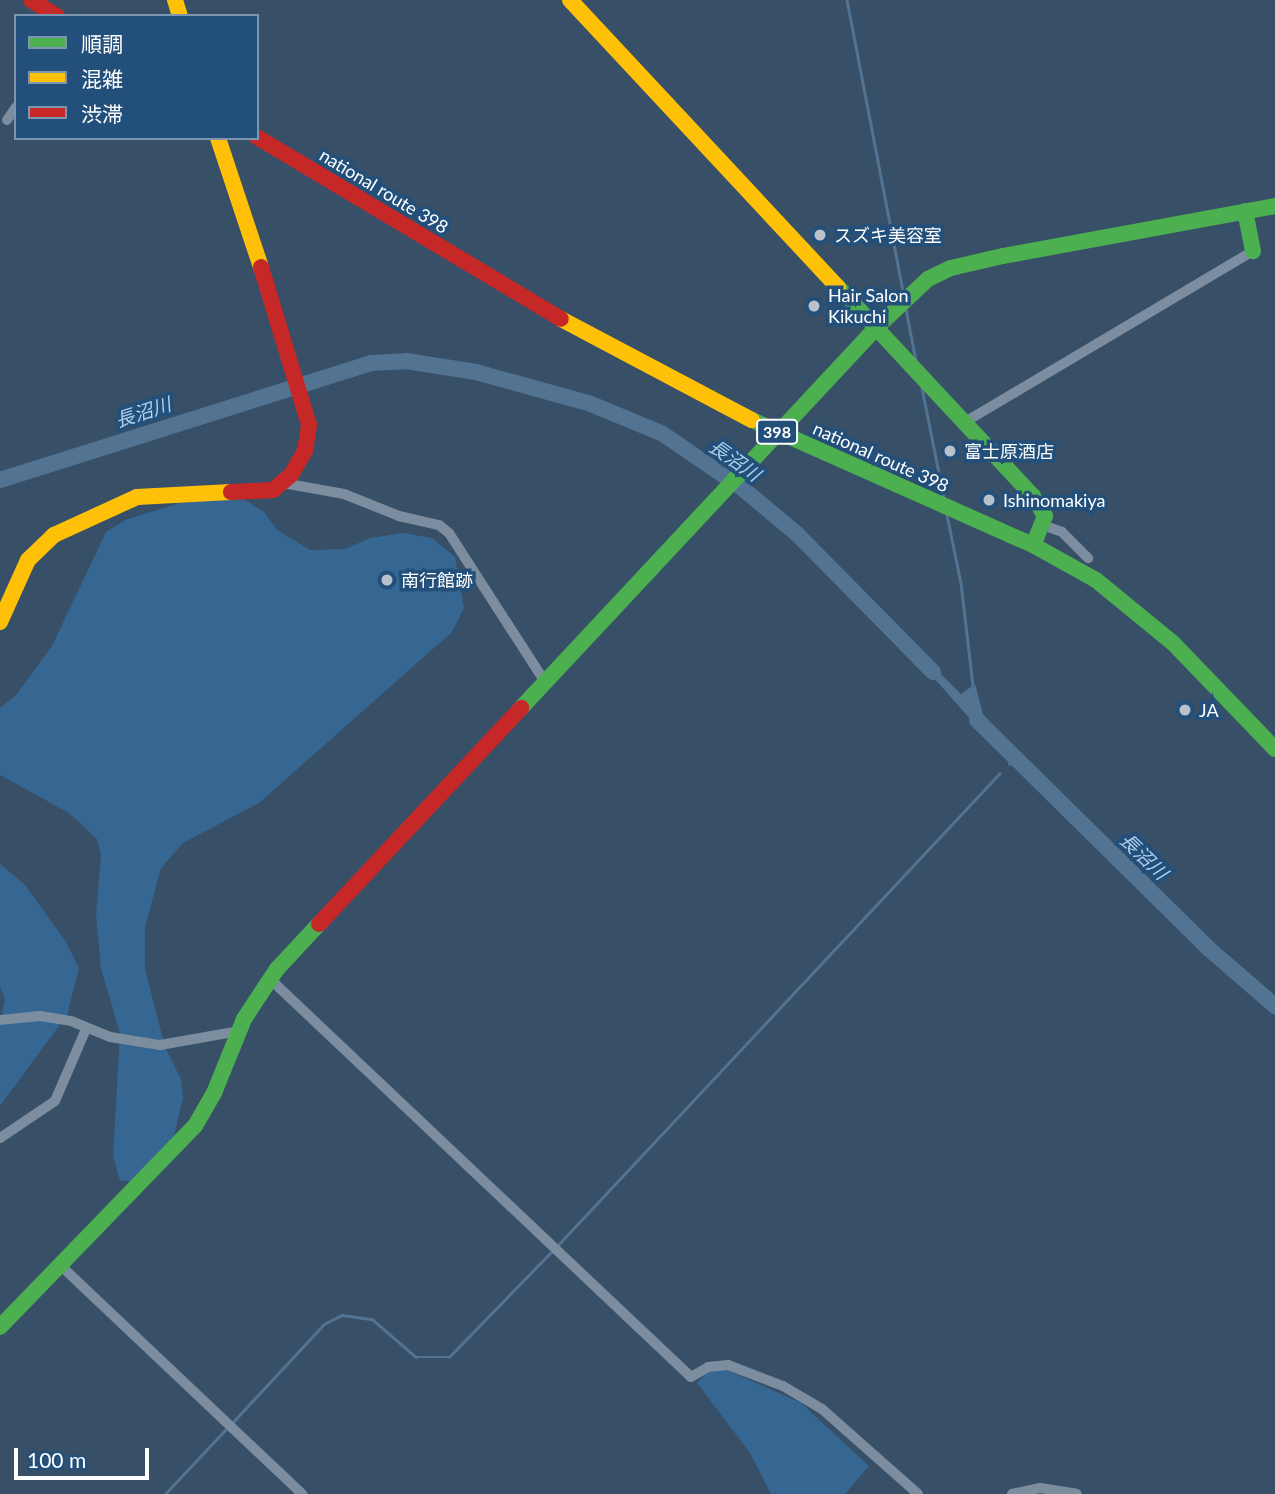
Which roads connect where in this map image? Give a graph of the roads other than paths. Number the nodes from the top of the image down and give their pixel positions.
1 (31, 0) edge
2 (570, 0) edge
3 (54, 14) edge
4 (14, 110) edge
5 (7, 120) dead end
6 (259, 138) edge
7 (219, 140) edge
8 (1275, 206) edge
9 (1245, 211) junction
10 (1253, 251) joint
11 (877, 327) junction
12 (965, 422) junction
13 (780, 434) junction
14 (283, 483) junction
15 (1042, 525) junction
16 (1033, 545) junction
17 (1088, 558) dead end
18 (0, 622) edge
19 (545, 682) junction
20 (1275, 749) edge
21 (270, 979) junction
22 (0, 1020) edge
23 (86, 1030) junction
24 (239, 1031) junction
25 (0, 1138) edge
26 (59, 1264) junction
27 (0, 1327) edge
28 (302, 1494) edge
29 (918, 1494) edge
30 (1012, 1494) edge
31 (1077, 1494) edge

1 - 3 main road
2 - 11 main road
4 - 5 street
6 - 13 main road, national route 398 / 398
7 - 14 main road
8 - 9 main road
9 - 10 main road
9 - 11 main road
10 - 12 street
11 - 12 main road
11 - 13 main road
12 - 15 main road
13 - 16 main road, national route 398 / 398
13 - 19 main road
14 - 18 main road
14 - 19 street
15 - 16 main road
15 - 17 street
16 - 20 main road, national route 398 / 398
19 - 21 main road
21 - 24 main road
21 - 29 street
22 - 23 street
23 - 24 street
23 - 25 street
24 - 26 main road
26 - 27 main road
26 - 28 street
30 - 31 street

